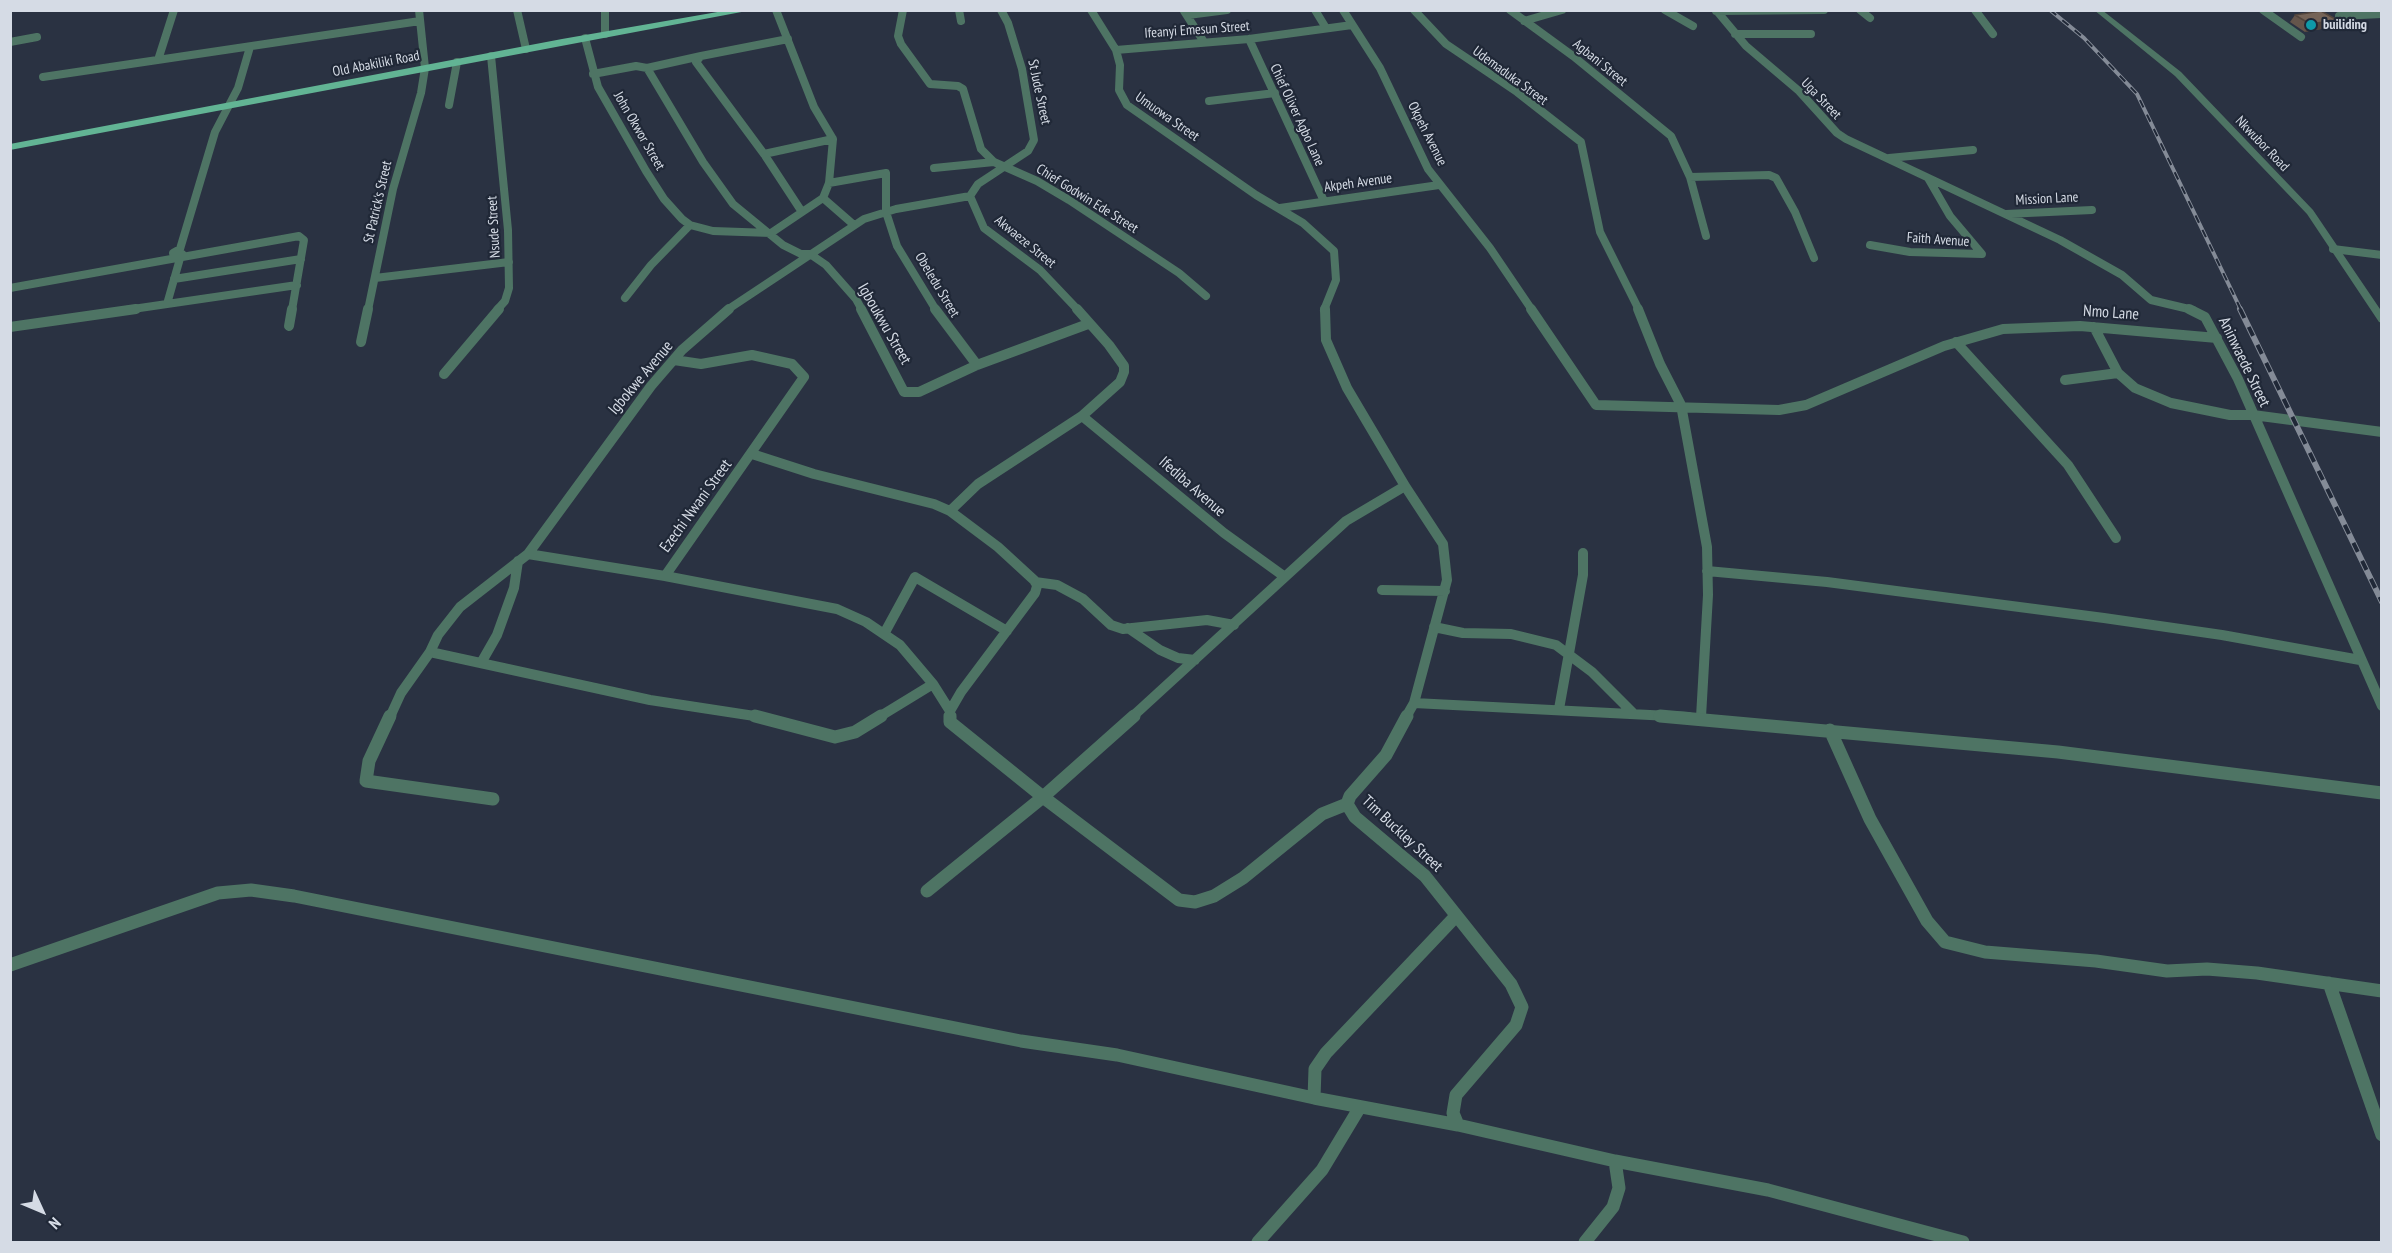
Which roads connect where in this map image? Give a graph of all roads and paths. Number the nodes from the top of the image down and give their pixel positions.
1 (174, 10) edge
2 (419, 10) edge
3 (517, 10) edge
4 (605, 10) edge
5 (748, 10) edge
6 (776, 10) edge
7 (903, 10) edge
8 (959, 10) edge
9 (1001, 10) edge
10 (1091, 10) edge
11 (1227, 10) edge
12 (1316, 10) edge
13 (1343, 10) edge
14 (1414, 10) edge
15 (1510, 10) edge
16 (1562, 10) edge
17 (1665, 10) edge
18 (1824, 10) edge
19 (1860, 10) edge
20 (1974, 10) edge
21 (2097, 10) edge
22 (2264, 10) edge
23 (1716, 11) edge
24 (1186, 13) edge
25 (2382, 14) edge
26 (2339, 16) dead end
27 (1870, 18) dead end
28 (420, 21) junction
29 (961, 21) dead end
30 (1524, 21) junction
31 (1352, 25) junction
32 (1694, 26) dead end
33 (1326, 28) junction
34 (605, 34) junction
35 (1735, 34) junction
36 (1811, 34) dead end
37 (1993, 34) dead end
38 (2301, 36) dead end
39 (37, 37) dead end
40 (585, 38) junction
41 (788, 39) junction
42 (1250, 39) junction
43 (10, 42) edge
44 (1204, 42) junction
45 (250, 47) junction
46 (526, 49) junction
47 (1116, 50) junction
48 (490, 56) junction
49 (701, 56) junction
50 (158, 60) junction
51 (457, 62) junction
52 (425, 68) junction
53 (646, 68) junction
54 (593, 74) junction
55 (43, 77) dead end
56 (1275, 93) junction
57 (1209, 101) dead end
58 (449, 105) dead end
59 (229, 107) junction
60 (833, 139) junction
61 (10, 147) edge
62 (1973, 150) dead end
63 (764, 154) junction
64 (1886, 159) junction
65 (994, 162) junction
66 (1003, 167) junction
67 (934, 168) dead end
68 (1690, 177) junction
69 (1928, 178) junction
70 (829, 183) junction
71 (1439, 185) junction
72 (970, 196) junction
73 (822, 198) junction
74 (1324, 201) junction
75 (1280, 208) junction
76 (2092, 210) dead end
77 (802, 212) junction
78 (886, 212) junction
79 (2003, 214) junction
80 (690, 225) junction
81 (854, 225) junction
82 (771, 233) junction
83 (1706, 236) dead end
84 (1870, 245) dead end
85 (2333, 249) junction
86 (181, 254) junction
87 (810, 254) junction
88 (2382, 255) edge
89 (1814, 258) dead end
90 (301, 259) junction
91 (509, 262) junction
92 (375, 278) junction
93 (174, 279) junction
94 (297, 285) junction
95 (10, 288) edge
96 (1206, 296) dead end
97 (625, 298) dead end
98 (167, 304) junction
99 (2382, 320) edge
100 (1088, 324) junction
101 (289, 326) dead end
102 (10, 327) edge
103 (2094, 327) junction
104 (2217, 338) junction
105 (361, 342) dead end
106 (1956, 342) junction
107 (674, 360) junction
108 (977, 365) junction
109 (2118, 373) junction
110 (444, 374) dead end
111 (2065, 380) dead end
112 (1681, 405) junction
113 (2253, 415) junction
114 (1082, 416) junction
115 (2382, 432) edge
116 (752, 454) junction
117 (1405, 486) junction
118 (950, 511) junction
119 (2116, 538) dead end
120 (528, 554) junction
121 (1583, 554) dead end
122 (518, 561) junction
123 (1707, 571) junction
124 (665, 576) junction
125 (1285, 577) junction
126 (1035, 582) junction
127 (1382, 590) dead end
128 (1445, 591) junction
129 (1234, 625) junction
130 (1434, 627) junction
131 (1128, 628) junction
132 (1007, 631) junction
133 (884, 634) junction
134 (430, 652) junction
135 (1569, 653) junction
136 (1195, 660) junction
137 (2360, 660) junction
138 (481, 663) junction
139 (933, 684) junction
140 (1414, 703) junction
141 (2382, 706) edge
142 (1559, 709) junction
143 (950, 711) junction
144 (1634, 714) junction
145 (1701, 718) junction
146 (1830, 730) junction
147 (2382, 793) edge
148 (1043, 797) junction
149 (493, 799) dead end
150 (1347, 804) junction
151 (927, 891) dead end
152 (1456, 916) junction
153 (10, 964) edge
154 (2329, 983) junction
155 (2382, 991) edge
156 (1314, 1098) junction
157 (1360, 1107) junction
158 (1458, 1125) junction
159 (2382, 1135) edge
160 (1615, 1161) junction
161 (1258, 1242) edge
162 (1585, 1242) edge
163 (1963, 1242) edge

1 - 50 street
2 - 28 street, St Patrick's Street
3 - 46 street
4 - 34 street
5 - 34 main road, Old Abakiliki Road
6 - 41 street
7 - 65 street, Chief Godwin Ede Street
8 - 29 street
9 - 66 street, St Jude Street
10 - 47 street, Umuowa Street
11 - 24 street
12 - 33 street
13 - 31 street
14 - 112 street, Udemaduka Street
15 - 30 street, Agbani Street
16 - 30 street
17 - 32 street
18 - 23 street
19 - 27 street
20 - 37 street
21 - 85 street, Nkwubor Road
22 - 38 street
23 - 35 street, Uga Street
24 - 44 street
25 - 26 street
28 - 45 street
28 - 52 street, St Patrick's Street
30 - 68 street, Agbani Street
31 - 33 street, Ifeanyi Emesun Street
31 - 71 street, Okpeh Avenue
33 - 42 street, Ifeanyi Emesun Street
34 - 40 main road, Old Abakiliki Road
35 - 36 street
35 - 64 street, Uga Street
39 - 43 street
40 - 46 main road, Old Abakiliki Road
40 - 54 street, John Okwor Street
41 - 49 street
41 - 60 street
42 - 44 street, Ifeanyi Emesun Street
42 - 56 street, Chief Oliver Agbo Lane
44 - 47 street, Ifeanyi Emesun Street
45 - 50 street
45 - 59 street
46 - 48 main road, Old Abakiliki Road
47 - 75 street, Umuowa Street
48 - 51 main road, Old Abakiliki Road
48 - 91 street, Nsude Street
49 - 53 street
49 - 63 street
50 - 55 street
51 - 52 main road, Old Abakiliki Road
51 - 58 street
52 - 59 main road, Old Abakiliki Road
52 - 92 street, St Patrick's Street
53 - 54 street
53 - 82 street, Igboukwu Street
54 - 80 street, John Okwor Street
56 - 57 street
56 - 74 street, Chief Oliver Agbo Lane
59 - 61 main road, Old Abakiliki Road
59 - 86 street
60 - 63 street
60 - 70 street
62 - 64 street
63 - 77 street
64 - 69 street, Uga Street
65 - 66 street, Chief Godwin Ede Street
65 - 67 street
66 - 72 street
66 - 96 street, Chief Godwin Ede Street
68 - 83 street
68 - 89 street
69 - 79 street, Aninwaede Street
69 - 84 street, Faith Avenue
70 - 73 street
70 - 78 street, Obeledu Street
71 - 74 street, Akpeh Avenue
71 - 112 street, Okpeh Avenue
72 - 78 street, Igbokwe Avenue
72 - 100 street, Akwaeze Street
73 - 77 street
73 - 81 street
74 - 75 street, Akpeh Avenue
75 - 117 street, Umuowa Street
76 - 79 street, Mission Lane
77 - 82 street
78 - 81 street, Igbokwe Avenue
78 - 108 street, Obeledu Street
79 - 104 street, Aninwaede Street
80 - 82 street
80 - 97 street
81 - 87 street, Igbokwe Avenue
82 - 87 street, Igboukwu Street
85 - 88 street
85 - 99 street, Nkwubor Road
86 - 90 street
86 - 93 street
86 - 95 street
87 - 107 street, Igbokwe Avenue
87 - 108 street, Igboukwu Street
90 - 93 street
90 - 94 street
91 - 92 street
91 - 110 street, Nsude Street
92 - 105 street, St Patrick's Street
93 - 98 street
94 - 98 street
94 - 101 street
98 - 102 street
100 - 108 street
100 - 114 street, Akwaeze Street
103 - 104 street, Nmo Lane
103 - 106 street, Nmo Lane
103 - 109 street
104 - 113 street, Aninwaede Street
106 - 112 street, Nmo Lane
106 - 119 street
107 - 116 street, Ezechi Nwani Street
107 - 120 street, Igbokwe Avenue
109 - 111 street
109 - 113 street
112 - 123 street, Udemaduka Street
113 - 115 street
113 - 137 street, Aninwaede Street
114 - 118 street
114 - 125 street, Ifediba Avenue
116 - 118 street
116 - 124 street, Ezechi Nwani Street
117 - 125 street
117 - 128 street, Tim Buckley Street
118 - 126 street
120 - 122 street, Igbokwe Avenue
120 - 124 street
121 - 135 street
122 - 134 street, Igbokwe Avenue
122 - 138 street
123 - 137 street
123 - 145 street, Udemaduka Street
124 - 133 street
125 - 129 street
126 - 131 street
126 - 132 street
127 - 128 street
128 - 130 street, Tim Buckley Street
129 - 131 street
129 - 136 street
130 - 135 street
130 - 140 street, Tim Buckley Street
131 - 136 street
132 - 133 street
132 - 143 street
133 - 139 street
134 - 138 street
134 - 149 street, Igbokwe Avenue
135 - 142 street
135 - 144 street
136 - 148 street
137 - 141 street, Aninwaede Street
138 - 139 street
139 - 143 street
140 - 142 street
140 - 150 street, Tim Buckley Street
142 - 144 street
143 - 148 street
144 - 145 street
145 - 146 street
146 - 147 street
146 - 154 street
148 - 150 street
148 - 151 street
150 - 152 street, Tim Buckley Street
152 - 156 street
152 - 158 street, Tim Buckley Street
153 - 156 street
154 - 155 street
154 - 159 street
156 - 157 street
157 - 158 street
157 - 161 street
158 - 160 street
160 - 162 street
160 - 163 street

